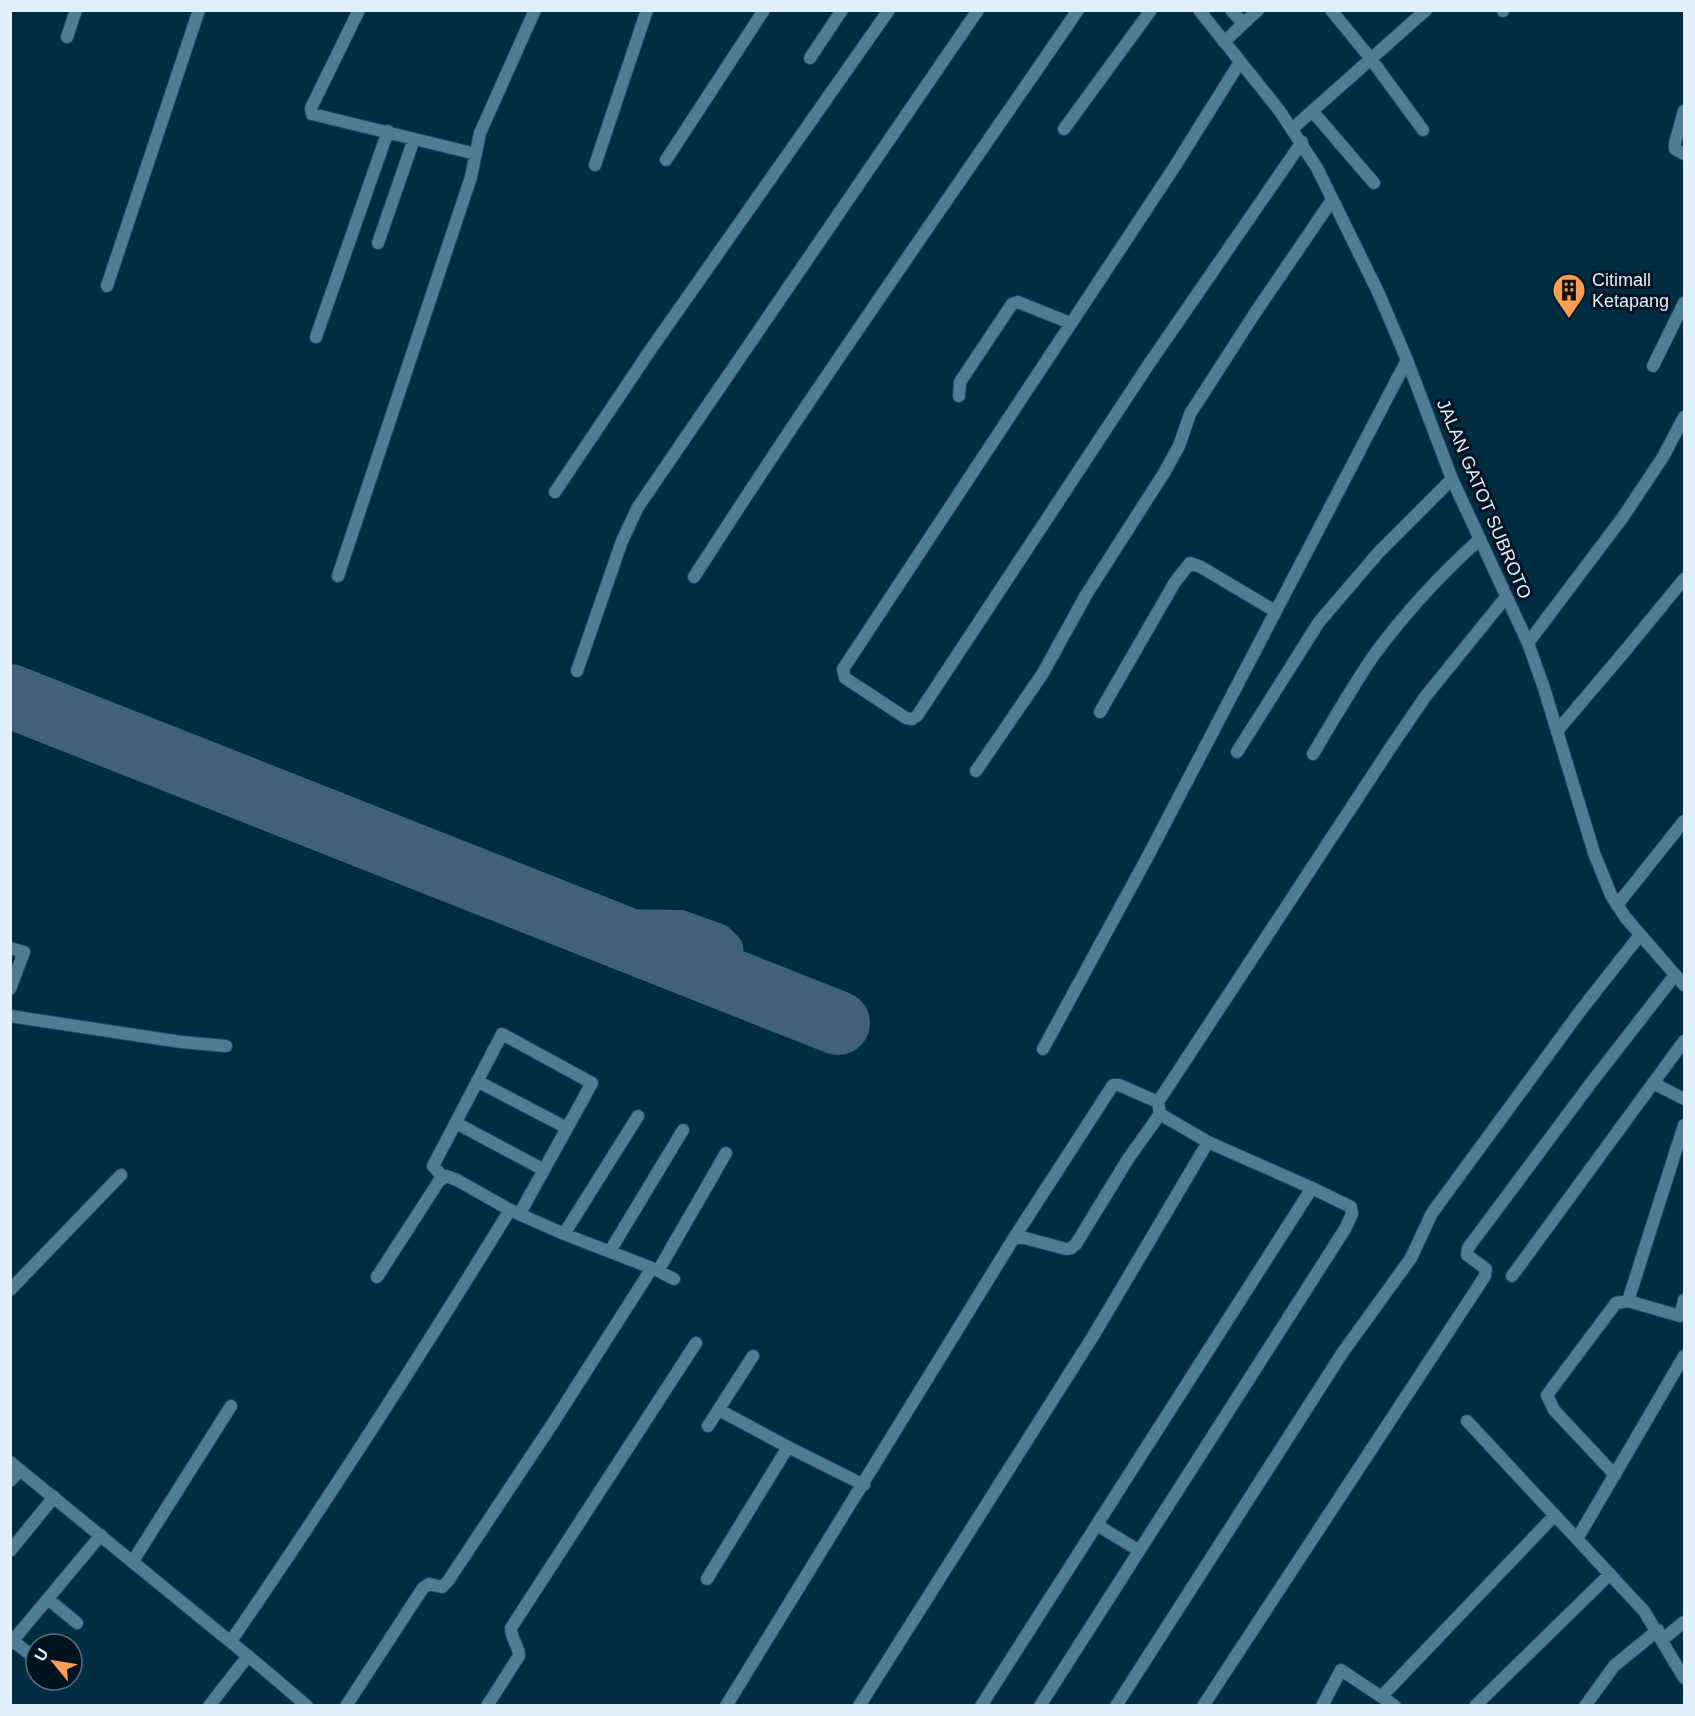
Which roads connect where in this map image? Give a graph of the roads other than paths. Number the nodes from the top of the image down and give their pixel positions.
1 (76, 10) edge
2 (199, 10) edge
3 (359, 10) edge
4 (535, 10) edge
5 (647, 10) edge
6 (764, 10) edge
7 (842, 10) edge
8 (890, 10) edge
9 (978, 10) edge
10 (1078, 10) edge
11 (1151, 10) edge
12 (1198, 10) edge
13 (1231, 10) edge
14 (1258, 10) edge
15 (1331, 10) edge
16 (1426, 10) edge
17 (1243, 23) junction
18 (67, 37) dead end
19 (1224, 42) junction
20 (810, 58) dead end
21 (1371, 59) junction
22 (1240, 62) junction
23 (1684, 111) edge
24 (1313, 112) junction
25 (1064, 129) dead end
26 (1292, 129) junction
27 (1422, 130) dead end
28 (388, 131) junction
29 (414, 139) junction
30 (1302, 142) junction
31 (476, 154) junction
32 (1684, 154) edge
33 (666, 160) dead end
34 (595, 165) dead end
35 (1374, 183) dead end
36 (1332, 200) junction
37 (378, 243) dead end
38 (107, 286) dead end
39 (1684, 303) edge
40 (1071, 323) junction
41 (316, 337) dead end
42 (1407, 360) junction
43 (1653, 366) dead end
44 (958, 396) dead end
45 (1684, 417) edge
46 (1452, 479) junction
47 (555, 492) dead end
48 (1480, 539) junction
49 (338, 576) dead end
50 (694, 577) dead end
51 (1684, 579) edge
52 (1506, 597) junction
53 (1275, 611) junction
54 (1528, 643) junction
55 (577, 671) dead end
56 (1100, 712) dead end
57 (1557, 731) junction
58 (1238, 752) dead end
59 (1313, 754) dead end
60 (976, 771) dead end
61 (1684, 821) edge
62 (1617, 905) junction
63 (1640, 935) junction
64 (10, 948) edge
65 (1675, 975) junction
66 (1684, 985) edge
67 (10, 989) edge
68 (10, 1016) edge
69 (1684, 1041) edge
70 (226, 1046) dead end
71 (1043, 1049) dead end
72 (477, 1081) junction
73 (1653, 1083) junction
74 (1684, 1099) edge
75 (1159, 1108) junction
76 (638, 1116) dead end
77 (456, 1123) junction
78 (1684, 1125) edge
79 (567, 1128) junction
80 (683, 1130) dead end
81 (1208, 1142) junction
82 (726, 1153) dead end
83 (544, 1170) junction
84 (121, 1175) dead end
85 (443, 1177) junction
86 (1312, 1188) junction
87 (515, 1212) junction
88 (564, 1234) junction
89 (1012, 1241) junction
90 (610, 1251) junction
91 (656, 1270) junction
92 (1512, 1276) dead end
93 (377, 1277) dead end
94 (674, 1279) dead end
95 (10, 1290) edge
96 (1684, 1300) edge
97 (1628, 1301) junction
98 (1682, 1316) edge
99 (696, 1343) dead end
100 (753, 1356) dead end
101 (1684, 1356) edge
102 (231, 1406) dead end
103 (719, 1410) junction
104 (1467, 1420) dead end
105 (708, 1426) dead end
106 (788, 1447) junction
107 (15, 1466) edge
108 (1615, 1475) junction
109 (10, 1481) edge
110 (864, 1485) junction
111 (54, 1497) junction
112 (1555, 1515) junction
113 (1097, 1525) junction
114 (101, 1536) junction
115 (1577, 1539) junction
116 (1138, 1550) junction
117 (10, 1551) edge
118 (134, 1562) junction
119 (1610, 1574) junction
120 (707, 1579) dead end
121 (48, 1599) junction
122 (1684, 1622) edge
123 (77, 1623) dead end
124 (1660, 1635) junction
125 (231, 1641) junction
126 (12, 1642) edge
127 (248, 1656) junction
128 (1684, 1678) edge
129 (1383, 1696) junction
130 (209, 1706) edge
131 (307, 1706) edge
132 (346, 1706) edge
133 (487, 1706) edge
134 (726, 1706) edge
135 (859, 1706) edge
136 (981, 1706) edge
137 (1040, 1706) edge
138 (1116, 1706) edge
139 (1203, 1706) edge
140 (1322, 1706) edge
141 (1395, 1706) edge
142 (1475, 1706) edge
143 (1585, 1706) edge

1 - 18 street
2 - 38 street
3 - 28 street
4 - 31 street
5 - 34 street
6 - 33 street
7 - 20 street
8 - 47 street
9 - 55 street
10 - 50 street
11 - 25 street
12 - 19 street, JALAN GATOT SUBROTO
13 - 17 street
14 - 17 street
15 - 21 street
16 - 21 street
17 - 19 street
19 - 22 street, JALAN GATOT SUBROTO
21 - 24 street
21 - 27 street
22 - 26 street, JALAN GATOT SUBROTO
22 - 40 street
23 - 32 street
24 - 26 street
24 - 35 street
26 - 30 street, JALAN GATOT SUBROTO
28 - 29 street
28 - 41 street
29 - 31 street
29 - 37 street
30 - 36 street, JALAN GATOT SUBROTO
30 - 40 street
31 - 49 street
36 - 42 street, JALAN GATOT SUBROTO
36 - 60 street
39 - 43 street
40 - 44 street
42 - 46 street, JALAN GATOT SUBROTO
42 - 53 street
45 - 54 street
46 - 48 street, JALAN GATOT SUBROTO
46 - 58 street
48 - 52 street, JALAN GATOT SUBROTO
48 - 59 street
51 - 57 street
52 - 54 street, JALAN GATOT SUBROTO
52 - 75 street
53 - 56 street
53 - 71 street
54 - 57 street, JALAN GATOT SUBROTO
57 - 62 street, JALAN GATOT SUBROTO
61 - 62 street
62 - 63 street, JALAN GATOT SUBROTO
63 - 65 street, JALAN GATOT SUBROTO
63 - 138 street
64 - 67 street
65 - 66 street, JALAN GATOT SUBROTO
65 - 139 street
68 - 70 street
69 - 73 street
72 - 77 street
72 - 79 street
72 - 79 street
73 - 74 street
73 - 92 street
75 - 81 street
75 - 89 street
75 - 89 street
76 - 88 street
77 - 83 street
77 - 85 street
78 - 97 street
79 - 83 street
80 - 90 street
81 - 86 street
81 - 135 street
82 - 91 street
83 - 87 street
84 - 95 street
85 - 87 street
85 - 93 street
86 - 113 street
86 - 116 street
87 - 88 street
87 - 125 street
88 - 90 street
89 - 110 street
90 - 91 street
91 - 94 street
91 - 132 street
96 - 98 street
97 - 98 street
97 - 108 street
99 - 133 street
100 - 103 street
101 - 108 street
102 - 118 street
103 - 105 street
103 - 106 street
104 - 112 street
106 - 110 street
106 - 120 street
107 - 109 street
107 - 111 street
108 - 115 street
110 - 134 street
111 - 114 street
111 - 117 street
112 - 115 street
112 - 129 street
113 - 116 street
113 - 136 street
114 - 118 street
114 - 121 street
115 - 119 street
116 - 137 street
118 - 125 street
119 - 124 street
119 - 142 street
121 - 123 street
121 - 126 street
122 - 124 street
124 - 128 street
124 - 143 street
125 - 127 street
127 - 130 street
127 - 131 street
129 - 140 street
129 - 141 street

